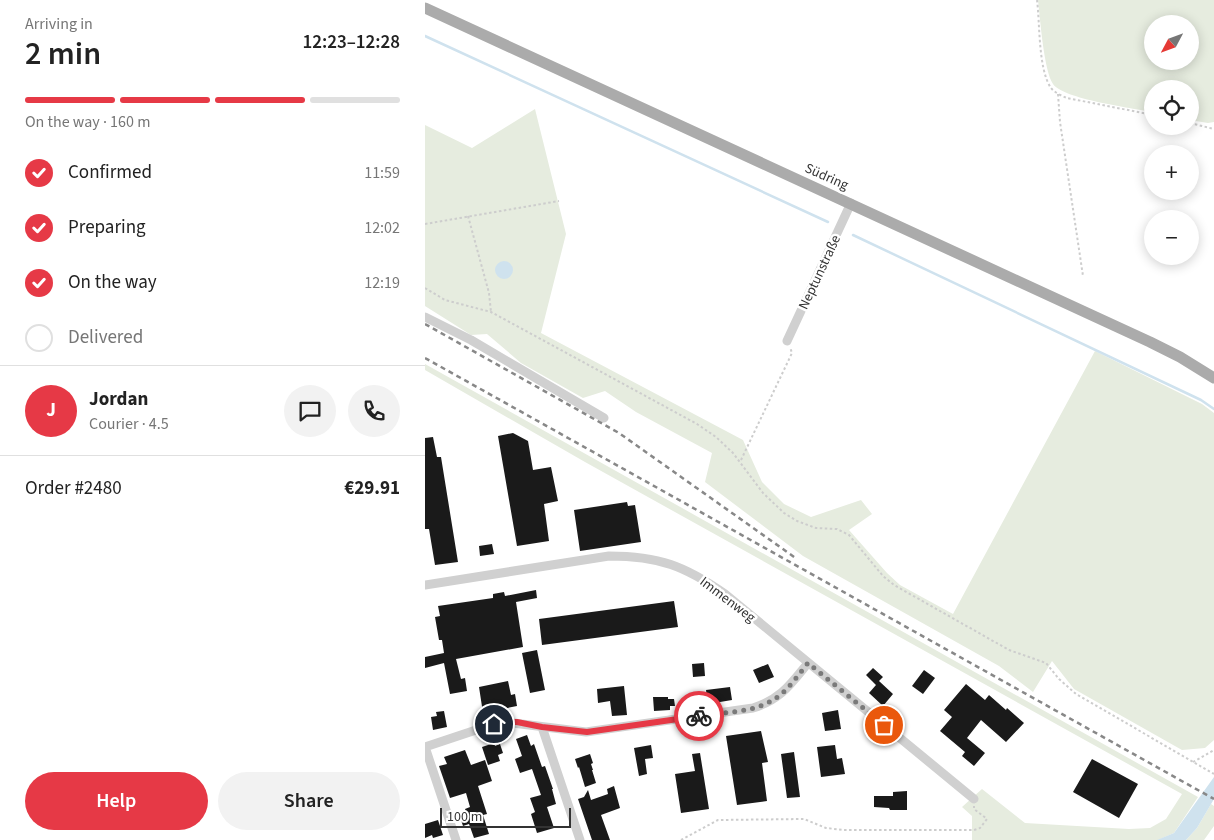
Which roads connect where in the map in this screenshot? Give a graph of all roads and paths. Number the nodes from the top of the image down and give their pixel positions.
1 (1037, 0) edge
2 (425, 8) edge
3 (1058, 94) junction
4 (1144, 114) edge
5 (1199, 125) edge
6 (1214, 129) edge
7 (559, 201) dead end
8 (851, 203) junction
9 (468, 216) junction
10 (425, 224) edge
11 (1083, 276) dead end
12 (425, 288) edge
13 (491, 312) junction
14 (425, 317) edge
15 (787, 341) joint
16 (1214, 378) edge
17 (604, 418) dead end
18 (740, 461) junction
19 (425, 584) edge
20 (808, 663) junction
21 (542, 727) junction
22 (425, 747) edge
23 (1214, 750) edge
24 (1193, 762) junction
25 (1214, 774) edge
26 (975, 799) joint
27 (456, 840) edge
28 (580, 840) edge
29 (681, 840) edge

1 - 3 path
2 - 8 main road, Südring
3 - 4 path
3 - 11 path
5 - 6 path
7 - 9 path
8 - 15 street, Neptunstraße
8 - 16 main road, Südring
9 - 10 path
9 - 13 path
12 - 13 path
13 - 18 path
14 - 17 street
15 - 18 path
18 - 24 path
19 - 20 street, Immenweg
20 - 21 street
20 - 26 street, Immenweg
21 - 22 street
21 - 28 street
22 - 27 street
23 - 24 path
24 - 25 path
26 - 29 path

